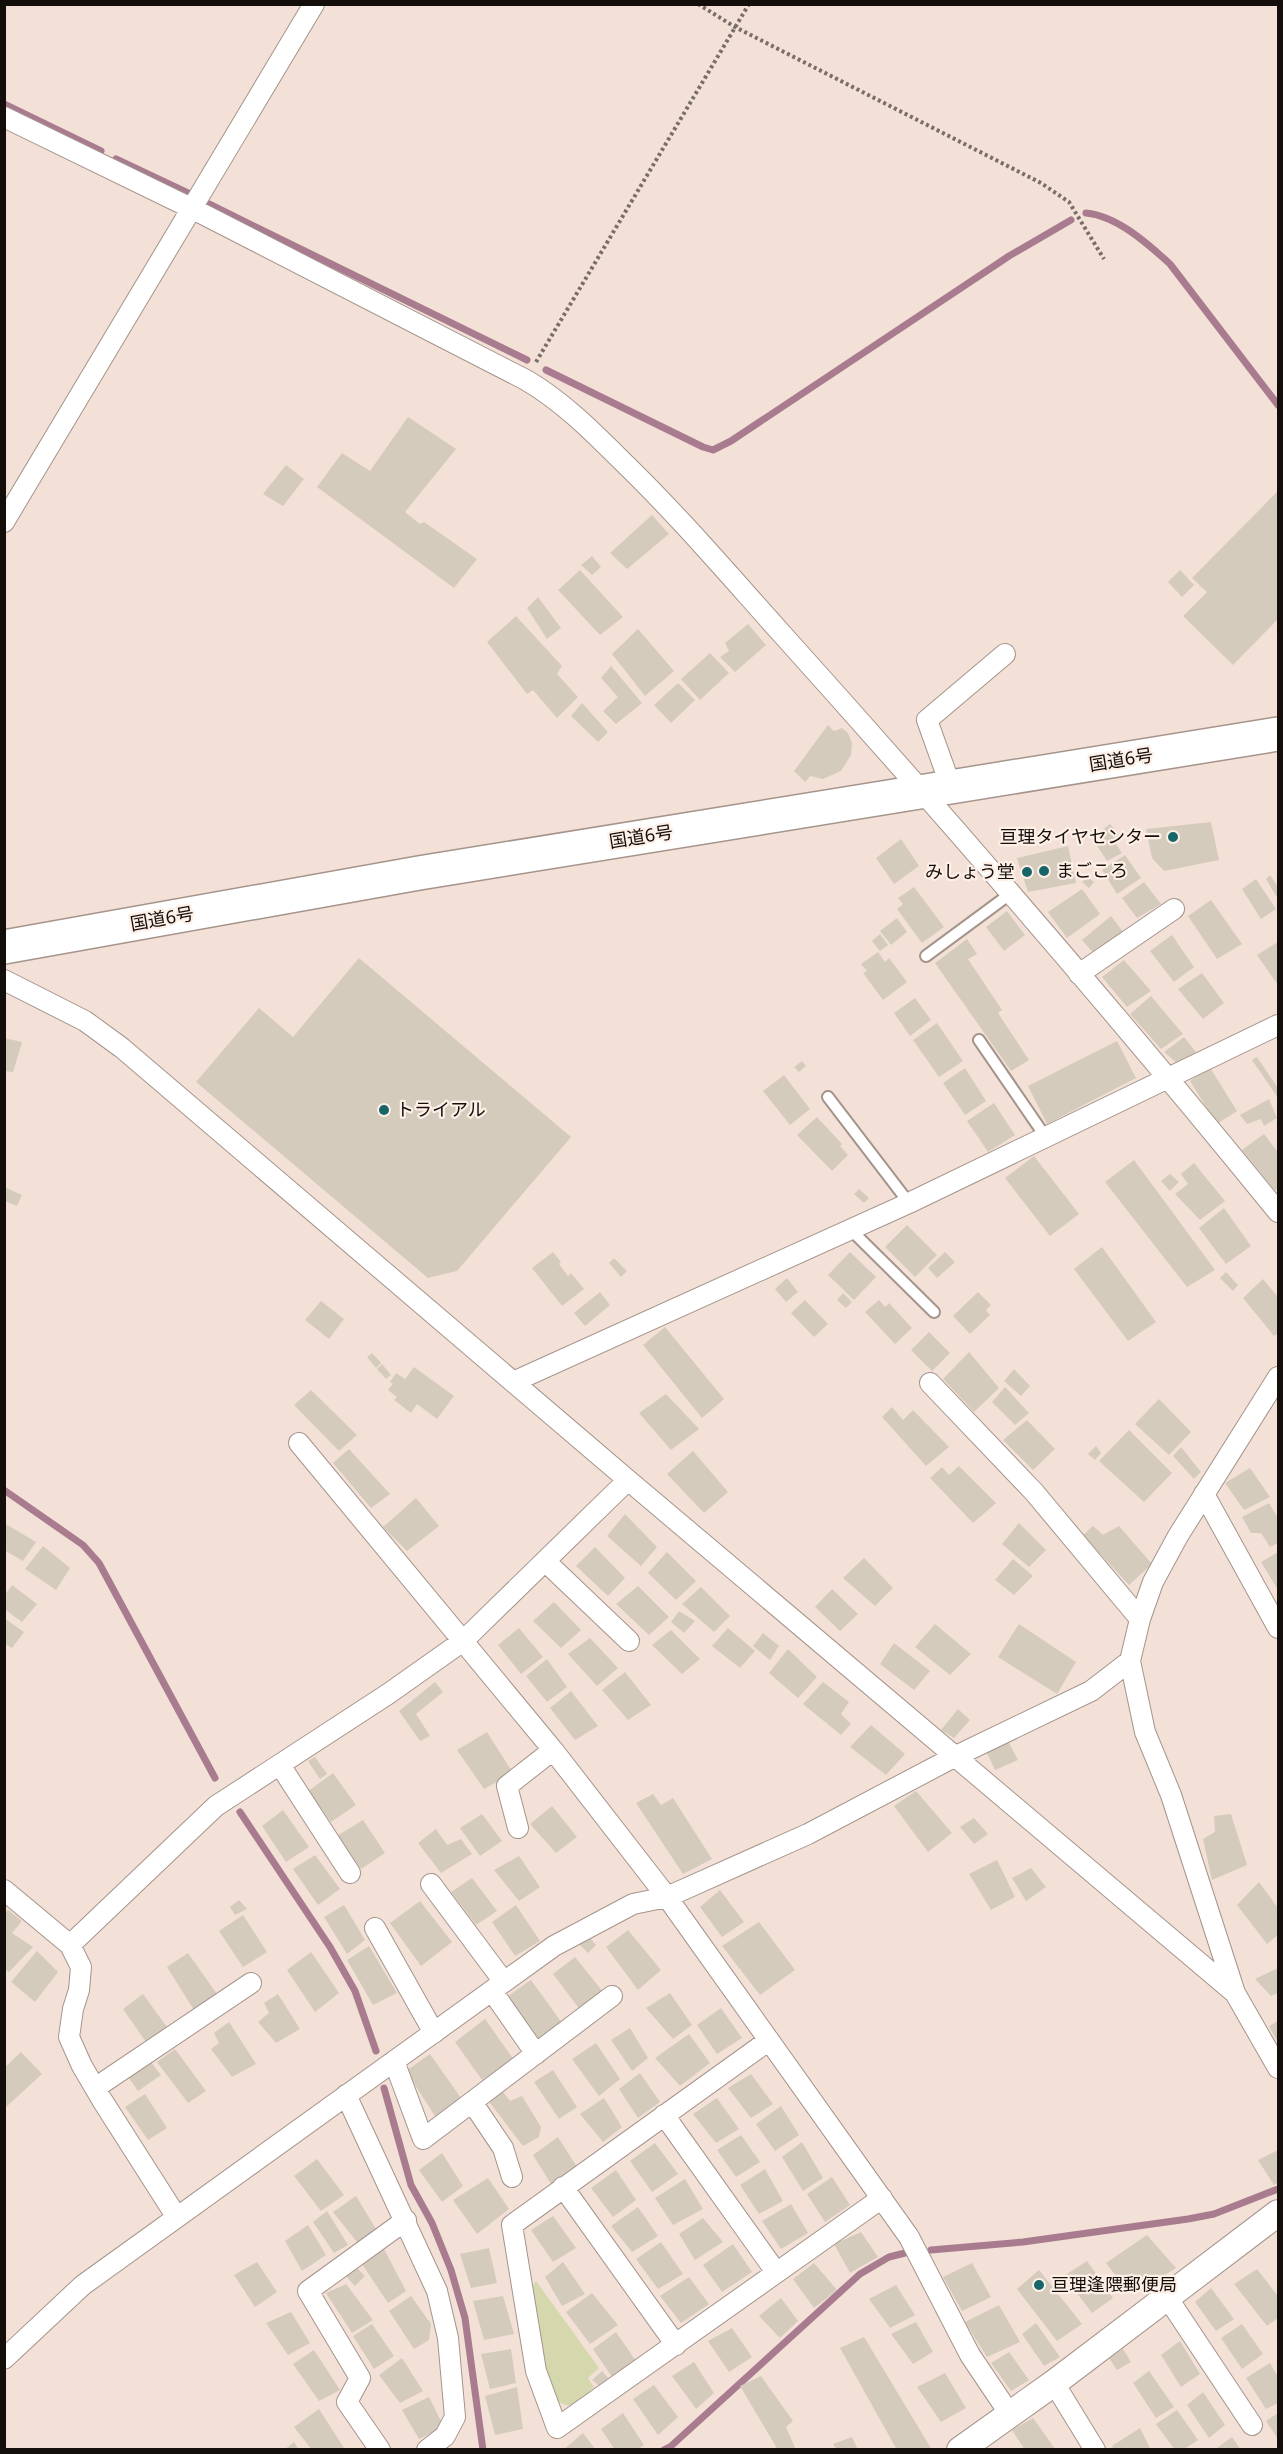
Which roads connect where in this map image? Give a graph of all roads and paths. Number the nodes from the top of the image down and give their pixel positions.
1 (314, 4) edge
2 (698, 4) edge
3 (749, 4) edge
4 (735, 27) junction
5 (4, 117) edge
6 (193, 209) junction
7 (1104, 259) dead end
8 (526, 380) junction
9 (4, 522) edge
10 (1005, 654) dead end
11 (1278, 734) edge
12 (936, 789) junction
13 (1010, 894) junction
14 (1174, 909) dead end
15 (4, 947) edge
16 (926, 956) dead end
17 (1079, 974) junction
18 (7, 982) edge
19 (1276, 1031) edge
20 (979, 1040) dead end
21 (1168, 1077) junction
22 (828, 1097) dead end
23 (1045, 1136) junction
24 (909, 1203) junction
25 (1278, 1212) edge
26 (851, 1230) junction
27 (934, 1312) dead end
28 (1278, 1377) edge
29 (513, 1382) junction
30 (930, 1383) dead end
31 (299, 1443) dead end
32 (628, 1480) junction
33 (1204, 1494) junction
34 (545, 1561) junction
35 (1140, 1619) junction
36 (1278, 1628) edge
37 (463, 1641) junction
38 (629, 1641) dead end
39 (1130, 1661) junction
40 (552, 1750) junction
41 (954, 1757) junction
42 (280, 1765) junction
43 (518, 1828) dead end
44 (350, 1873) dead end
45 (430, 1884) dead end
46 (4, 1890) edge
47 (667, 1898) junction
48 (375, 1928) dead end
49 (70, 1946) junction
50 (251, 1983) dead end
51 (498, 1987) junction
52 (1235, 1993) junction
53 (612, 1996) dead end
54 (434, 2033) junction
55 (768, 2041) junction
56 (536, 2054) junction
57 (394, 2061) junction
58 (1278, 2068) edge
59 (95, 2088) junction
60 (346, 2095) junction
61 (472, 2102) junction
62 (664, 2115) junction
63 (512, 2177) dead end
64 (563, 2187) junction
65 (882, 2198) junction
66 (1278, 2213) edge
67 (176, 2216) junction
68 (406, 2220) junction
69 (776, 2272) junction
70 (1167, 2297) junction
71 (676, 2345) junction
72 (4, 2359) edge
73 (1054, 2383) junction
74 (1009, 2413) junction
75 (1252, 2425) dead end
76 (380, 2450) edge
77 (427, 2450) edge
78 (960, 2450) edge
79 (1095, 2450) edge

1 - 6 street
2 - 4 path
3 - 4 path
4 - 7 path
4 - 8 path
5 - 6 street
6 - 8 street
6 - 9 street
8 - 12 street
10 - 12 street
11 - 12 highway, 国道6号
12 - 13 street
12 - 15 highway, 国道6号
13 - 16 lane
13 - 17 street
14 - 17 street
17 - 21 street
18 - 29 street
19 - 21 street
20 - 23 lane
21 - 23 street
21 - 25 street
22 - 24 lane
23 - 24 street
24 - 26 street
26 - 27 lane
26 - 29 street
28 - 33 street
29 - 32 street
30 - 35 street
31 - 37 street
32 - 34 street
32 - 41 street
33 - 35 street
33 - 36 street
34 - 37 street
34 - 38 street
35 - 39 street
37 - 40 street
37 - 42 street
39 - 41 street
39 - 52 street
40 - 43 street
40 - 47 street
41 - 47 street
41 - 52 street
42 - 44 street
42 - 49 street
45 - 51 street
46 - 49 street
47 - 51 street
47 - 55 street
48 - 54 street
49 - 59 street
50 - 59 street
51 - 54 street
51 - 56 street
52 - 58 street
53 - 56 street
54 - 57 street
55 - 62 street
55 - 65 street
56 - 61 street
57 - 60 street
57 - 61 street
59 - 67 street
60 - 67 street
60 - 68 street
61 - 63 street
62 - 64 street
62 - 69 street
64 - 71 street
64 - 71 street
65 - 69 street
65 - 74 street
66 - 70 street
67 - 72 street
68 - 76 street
68 - 77 street
69 - 71 street
70 - 73 street
70 - 75 street
73 - 74 street
73 - 79 street
74 - 78 street

